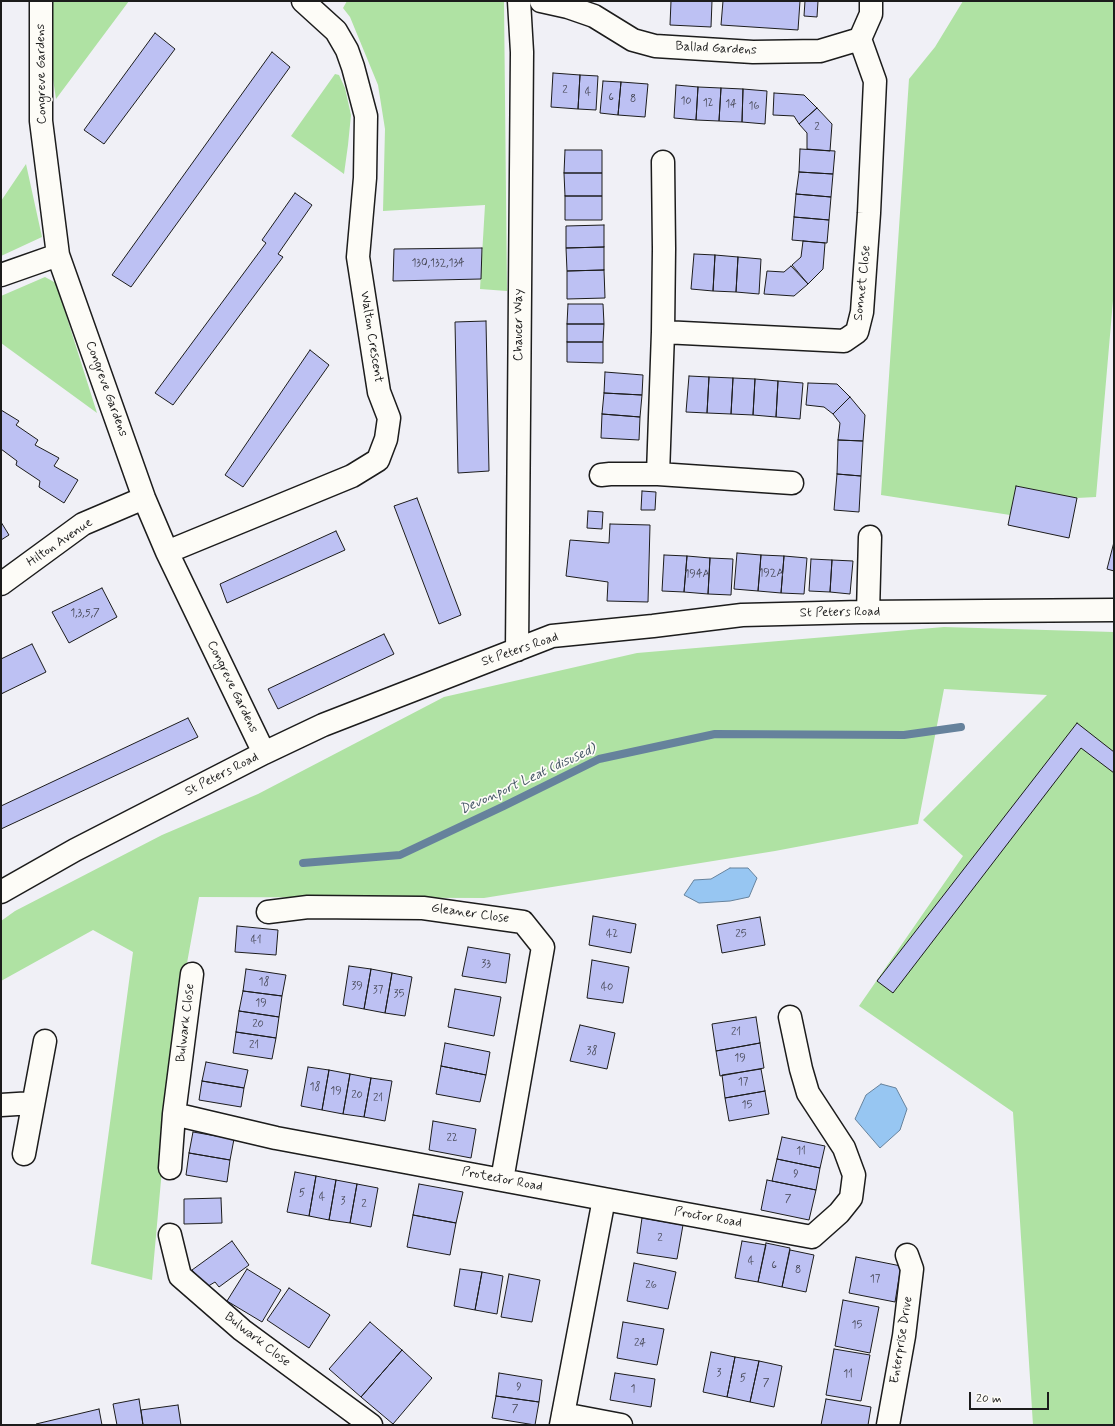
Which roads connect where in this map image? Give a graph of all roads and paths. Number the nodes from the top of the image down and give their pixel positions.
1 (41, 1) edge
2 (303, 1) edge
3 (519, 1) edge
4 (541, 1) edge
5 (872, 1) edge
6 (860, 39) junction
7 (663, 162) dead end
8 (58, 255) junction
9 (1, 275) edge
10 (663, 332) junction
11 (658, 474) junction
12 (601, 475) dead end
13 (792, 483) dead end
14 (144, 498) junction
15 (870, 537) dead end
16 (167, 552) junction
17 (1, 584) edge
18 (1114, 610) edge
19 (868, 612) junction
20 (517, 650) junction
21 (264, 753) junction
22 (1, 892) edge
23 (268, 912) dead end
24 (192, 974) dead end
25 (790, 1016) dead end
26 (45, 1041) dead end
27 (33, 1103) junction
28 (1, 1105) edge
29 (174, 1114) junction
30 (24, 1154) dead end
31 (170, 1168) dead end
32 (502, 1180) junction
33 (604, 1199) junction
34 (170, 1235) dead end
35 (907, 1255) dead end
36 (562, 1420) edge
37 (371, 1425) edge
38 (621, 1425) edge
39 (888, 1425) edge

1 - 8 street, Congreve Gardens
2 - 16 street, Walton Crescent
3 - 20 street, Chaucer Way
4 - 6 street, Ballad Gardens
5 - 6 street
6 - 10 street, Sonnet Close
7 - 10 street
8 - 9 street
8 - 14 street, Congreve Gardens
10 - 11 street
11 - 12 street
11 - 13 street
14 - 16 street, Congreve Gardens
14 - 17 street, Hilton Avenue
15 - 19 street
16 - 21 street, Congreve Gardens
18 - 19 street, St Peters Road
19 - 20 street, St Peters Road
20 - 21 street, St Peters Road
21 - 22 street, St Peters Road
23 - 32 street, Gleaner Close
24 - 29 street, Bulwark Close
25 - 33 street, Proctor Road
26 - 27 street
27 - 28 street
27 - 30 street
29 - 31 street, Bulwark Close
29 - 32 street, Protector Road
32 - 33 street, Protector Road
33 - 36 street
34 - 37 street, Bulwark Close
35 - 39 street, Enterprise Drive
36 - 38 street

